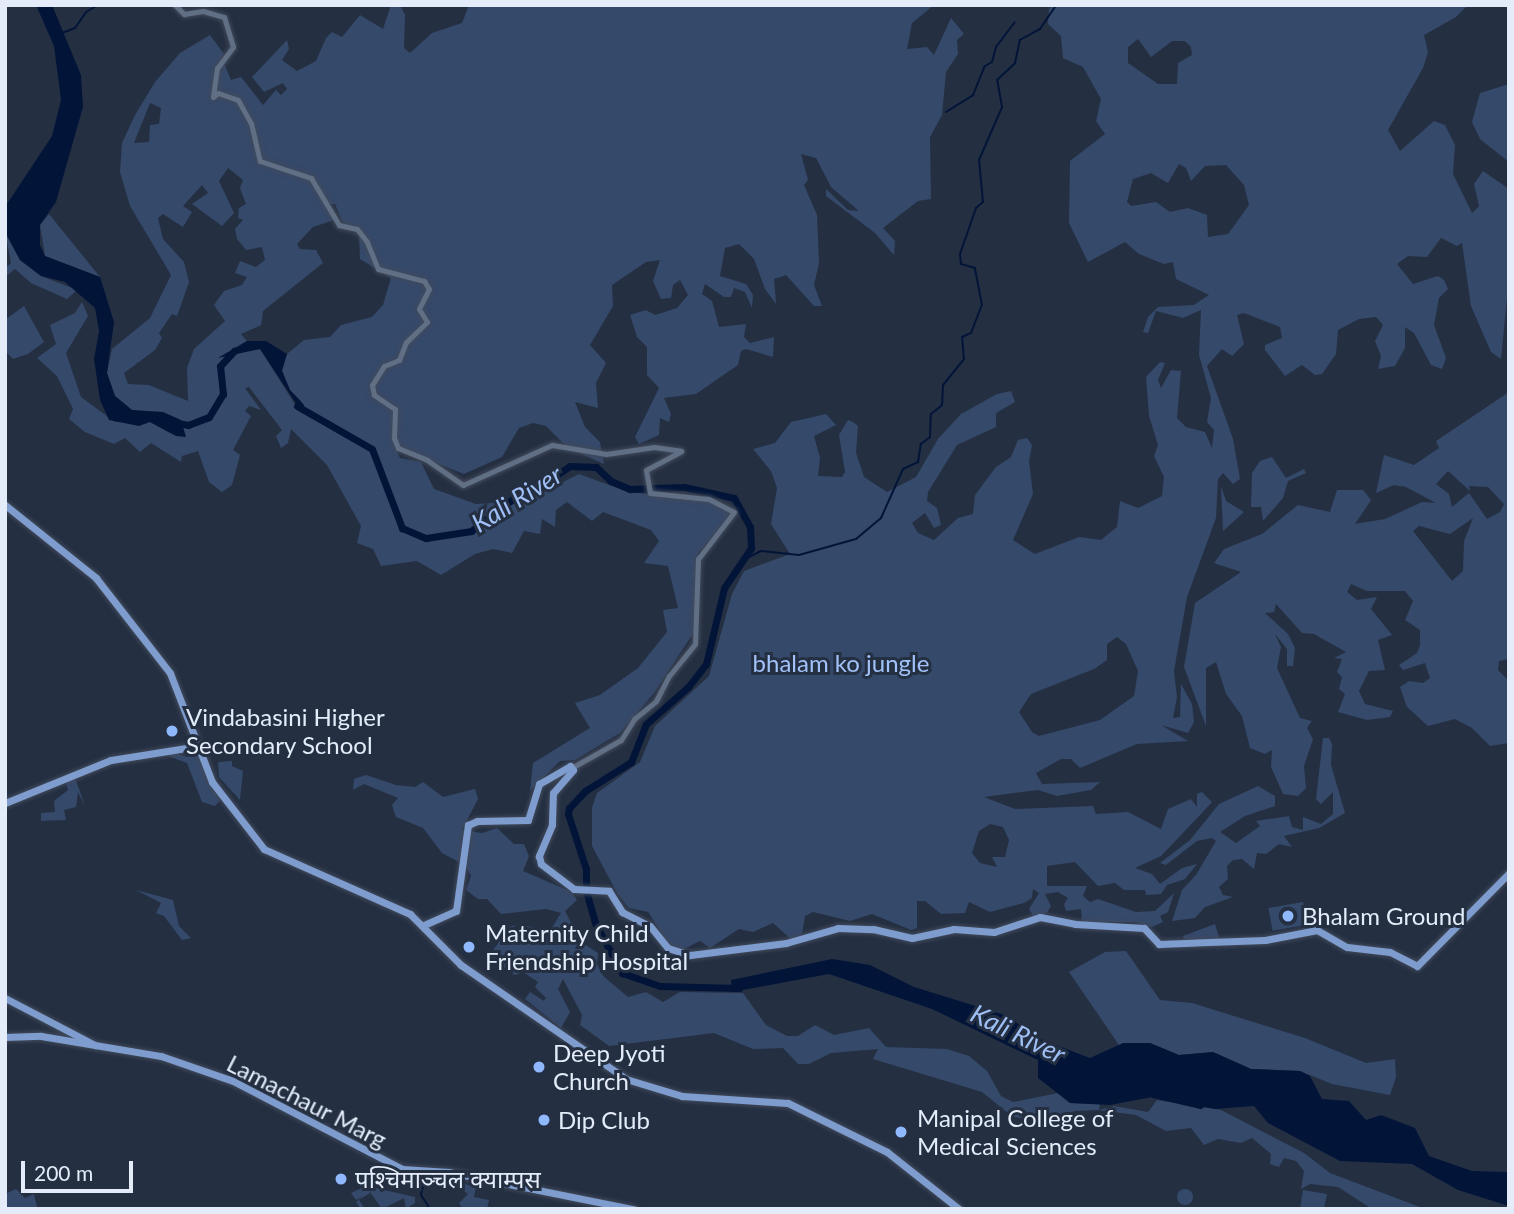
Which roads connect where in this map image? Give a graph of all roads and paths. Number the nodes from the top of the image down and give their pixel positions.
1 (175, 5) edge
2 (5, 505) edge
3 (199, 746) junction
4 (573, 767) junction
5 (5, 803) edge
6 (1509, 873) edge
7 (424, 925) junction
8 (5, 998) edge
9 (5, 1037) edge
10 (96, 1046) junction
11 (633, 1209) edge
12 (959, 1209) edge

1 - 4 street
2 - 3 main road
3 - 5 main road
3 - 7 main road
4 - 6 main road
4 - 7 main road
7 - 12 main road
8 - 10 main road
9 - 10 main road, Lamachaur Marg
10 - 11 main road, Lamachaur Marg

